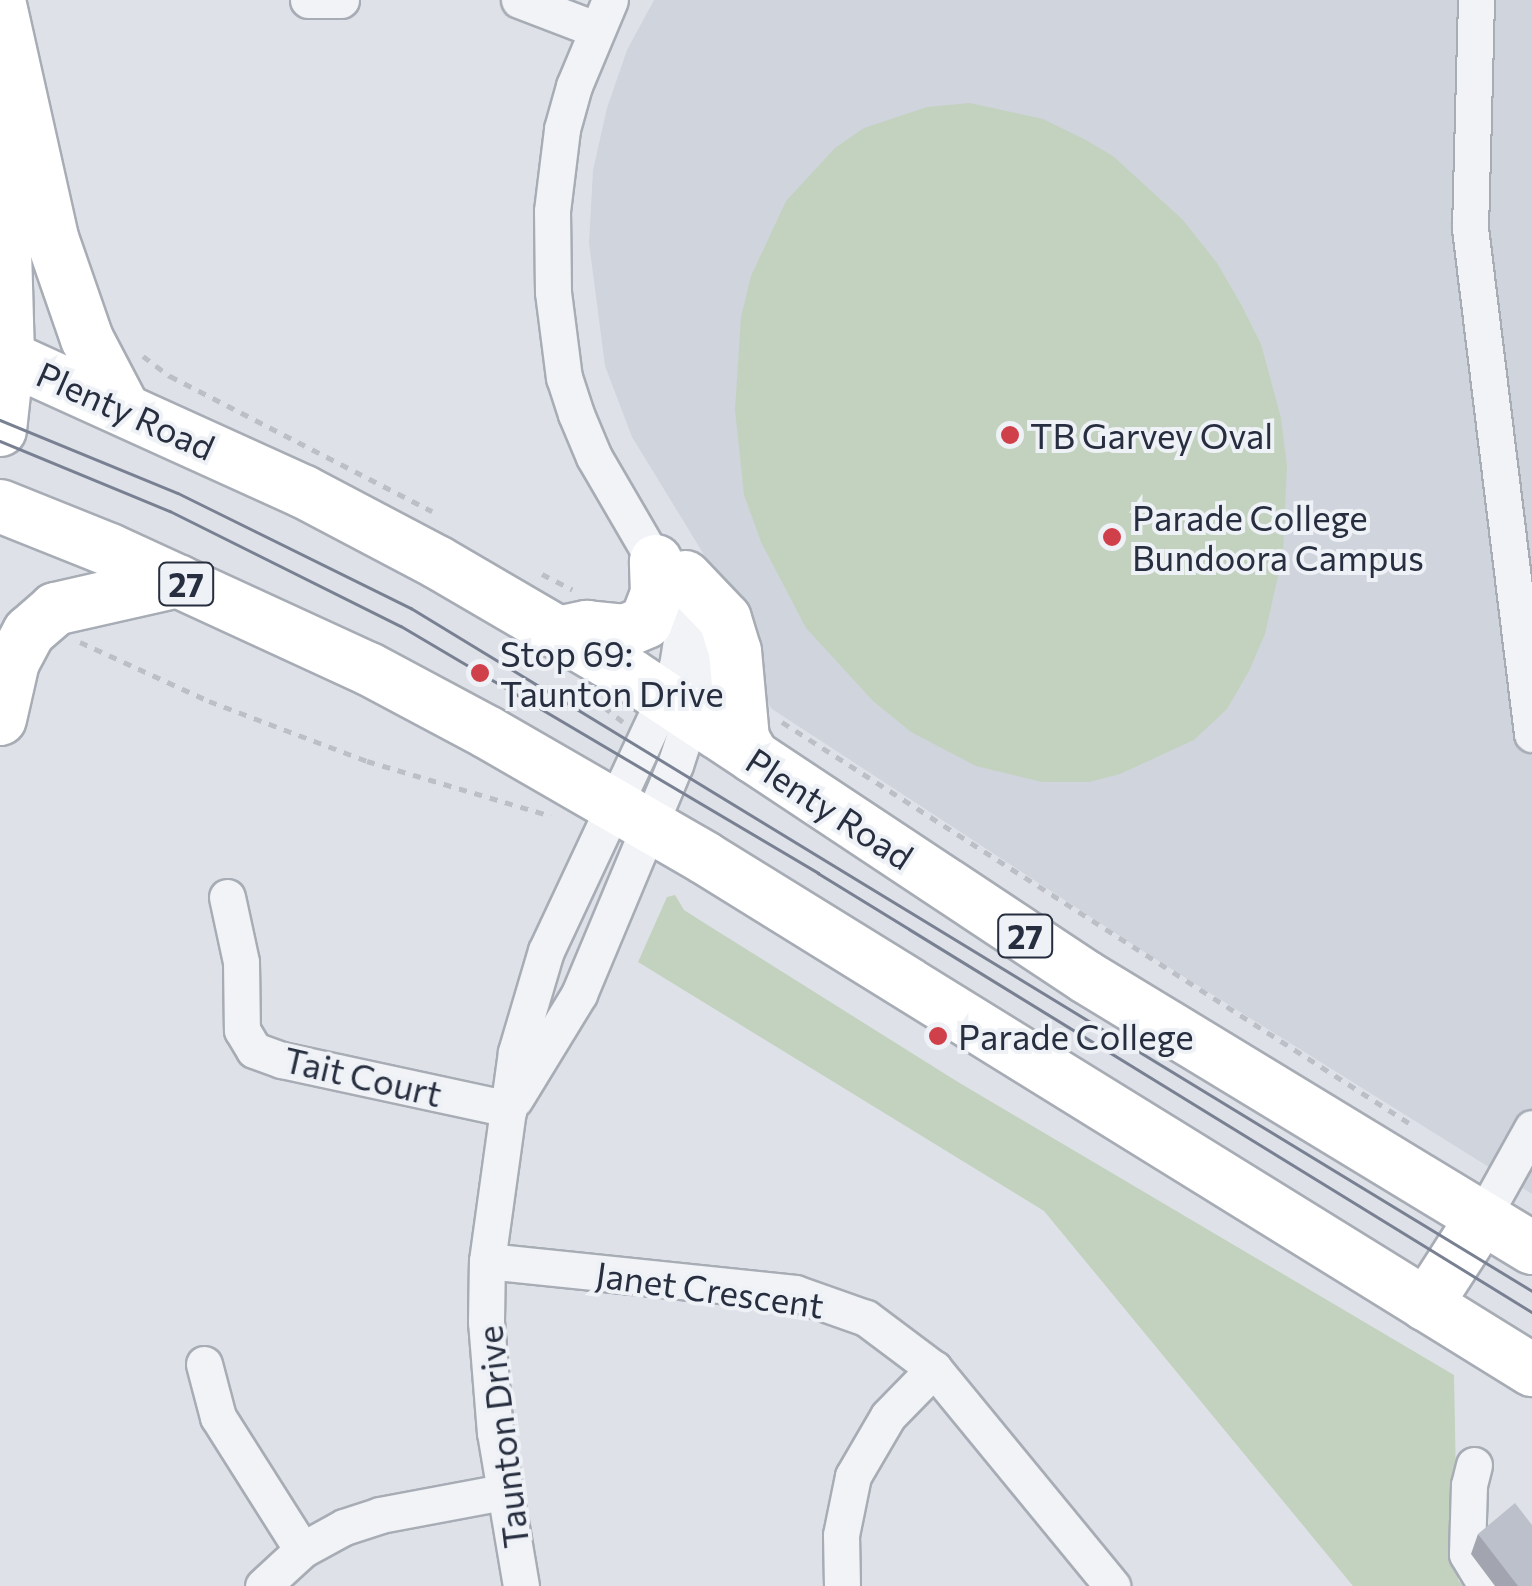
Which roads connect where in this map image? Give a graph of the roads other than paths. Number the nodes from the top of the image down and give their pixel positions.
1 (308, 0) edge
2 (341, 0) edge
3 (519, 0) edge
4 (1476, 0) edge
5 (0, 5) edge
6 (603, 14) edge
7 (0, 109) edge
8 (5, 342) edge
9 (122, 406) junction
10 (0, 430) edge
11 (0, 506) edge
12 (671, 569) junction
13 (178, 581) junction
14 (558, 633) junction
15 (678, 707) junction
16 (0, 720) edge
17 (1532, 734) edge
18 (753, 756) junction
19 (621, 834) junction
20 (227, 897) dead end
21 (510, 1109) junction
22 (1532, 1128) edge
23 (1482, 1218) junction
24 (1532, 1248) edge
25 (488, 1261) junction
26 (1426, 1305) junction
27 (204, 1364) dead end
28 (934, 1369) junction
29 (1532, 1370) edge
30 (1474, 1465) dead end
31 (504, 1492) junction
32 (302, 1550) junction
33 (264, 1586) edge
34 (521, 1586) edge
35 (842, 1586) edge
36 (1112, 1586) edge
37 (1486, 1586) edge

1 - 2 street
3 - 6 street
4 - 17 street
5 - 9 highway
6 - 12 street, Taunton Drive
7 - 8 highway
8 - 9 highway, Plenty Road / 27
8 - 10 highway
9 - 14 highway, Plenty Road / 27
11 - 13 highway, 27
12 - 14 highway
12 - 15 street, Taunton Drive
12 - 18 highway
13 - 16 highway
13 - 19 highway, 27
14 - 15 highway, Plenty Road / 27
15 - 18 highway, Plenty Road / 27
15 - 19 street, Taunton Drive
18 - 23 highway, Plenty Road / 27
19 - 21 street, Taunton Drive
19 - 26 highway, 27
20 - 21 street, Tait Court
21 - 25 street, Taunton Drive
22 - 23 street
23 - 24 highway, Plenty Road / 27
23 - 26 highway
25 - 28 street, Janet Crescent
25 - 31 street, Taunton Drive
26 - 29 highway, 27
27 - 32 street
28 - 35 street
28 - 36 street, Janet Crescent
30 - 37 street
31 - 32 street
31 - 34 street, Taunton Drive
32 - 33 street

